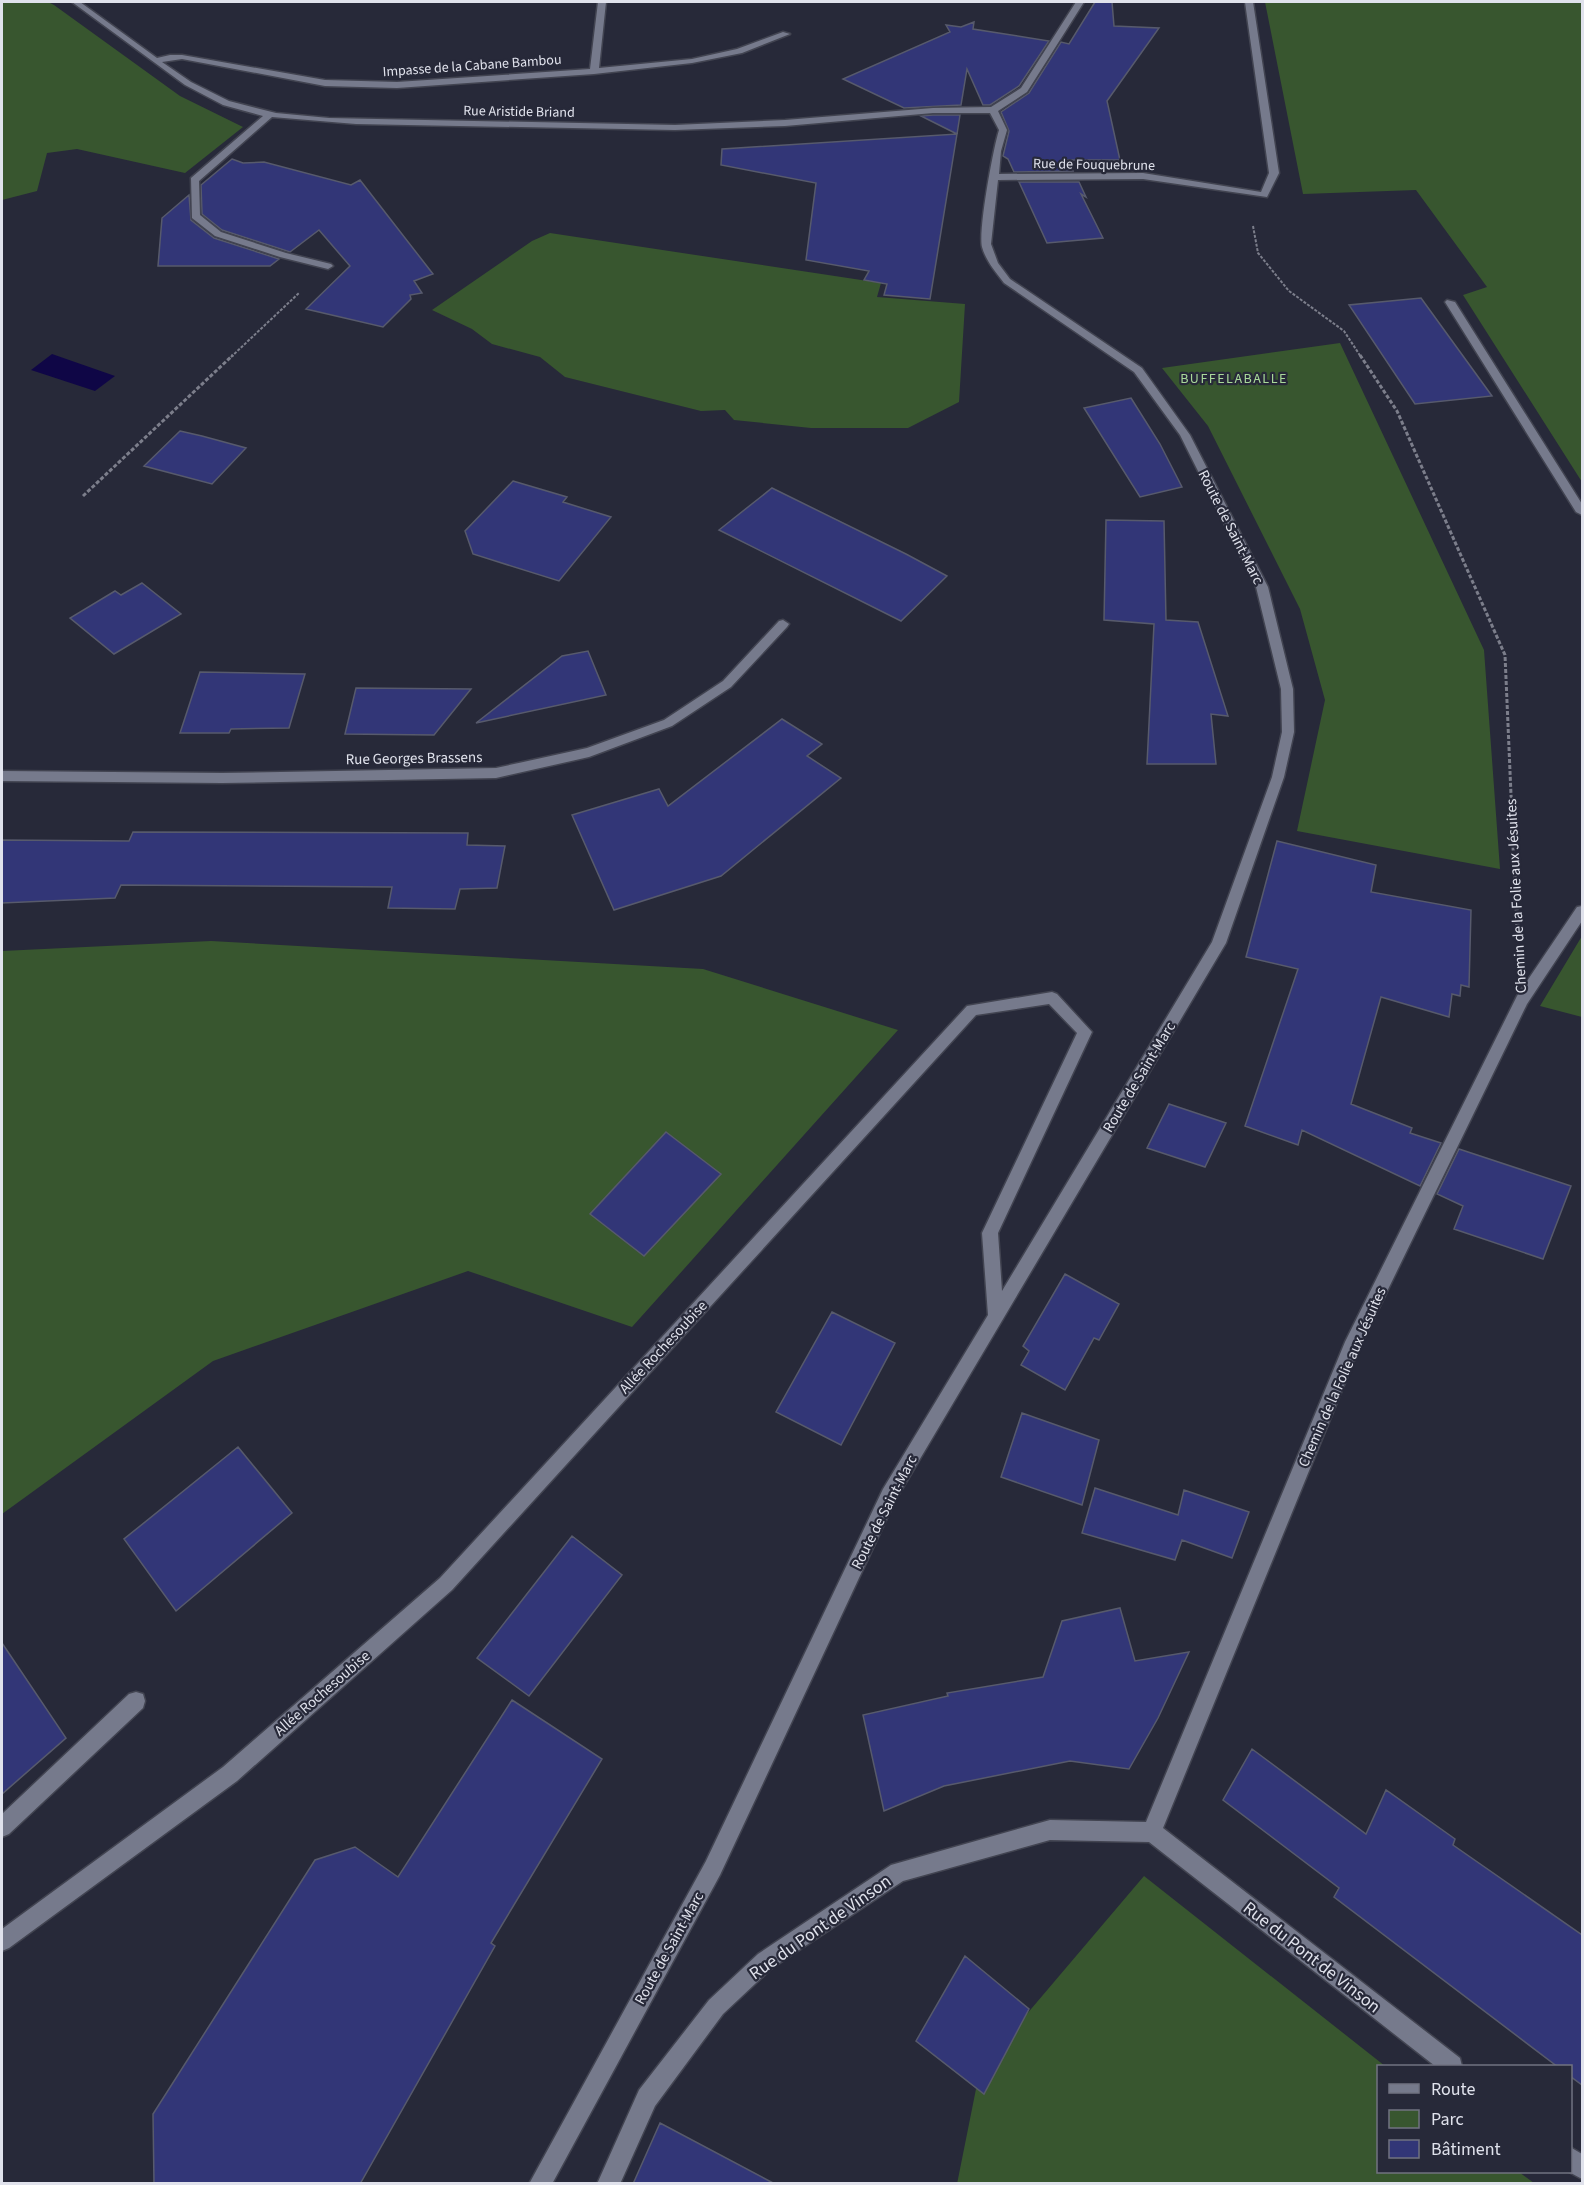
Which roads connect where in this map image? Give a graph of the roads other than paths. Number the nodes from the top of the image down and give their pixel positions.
1 (76, 2) edge
2 (602, 2) edge
3 (1080, 2) edge
4 (1249, 2) edge
5 (786, 34) dead end
6 (157, 61) junction
7 (594, 70) junction
8 (993, 110) junction
9 (269, 115) junction
10 (995, 177) junction
11 (328, 266) road end
12 (1450, 302) dead end
13 (1582, 512) edge
14 (783, 624) dead end
15 (2, 776) edge
16 (1582, 910) edge
17 (996, 1317) junction
18 (136, 1701) dead end
19 (2, 1827) edge
20 (1152, 1832) junction
21 (2, 1941) edge
22 (1449, 2065) edge
23 (540, 2184) edge
24 (608, 2184) edge

1 - 6 street, Rue Aristide Briand
2 - 7 street
3 - 8 street
4 - 10 street, Rue de Fouquebrune
5 - 7 street, Impasse de la Cabane Bambou
6 - 7 street, Impasse de la Cabane Bambou
6 - 9 street, Rue Aristide Briand
8 - 9 street, Rue Aristide Briand
8 - 10 street, Route de Saint-Marc
9 - 11 street
10 - 17 street, Route de Saint-Marc
12 - 13 street
14 - 15 street, Rue Georges Brassens
16 - 20 street, Chemin de la Folie aux Jésuites
17 - 21 street, Allée Rochesoubise
17 - 23 street, Route de Saint-Marc
18 - 19 street
20 - 22 street, Rue du Pont de Vinson
20 - 24 street, Rue du Pont de Vinson

